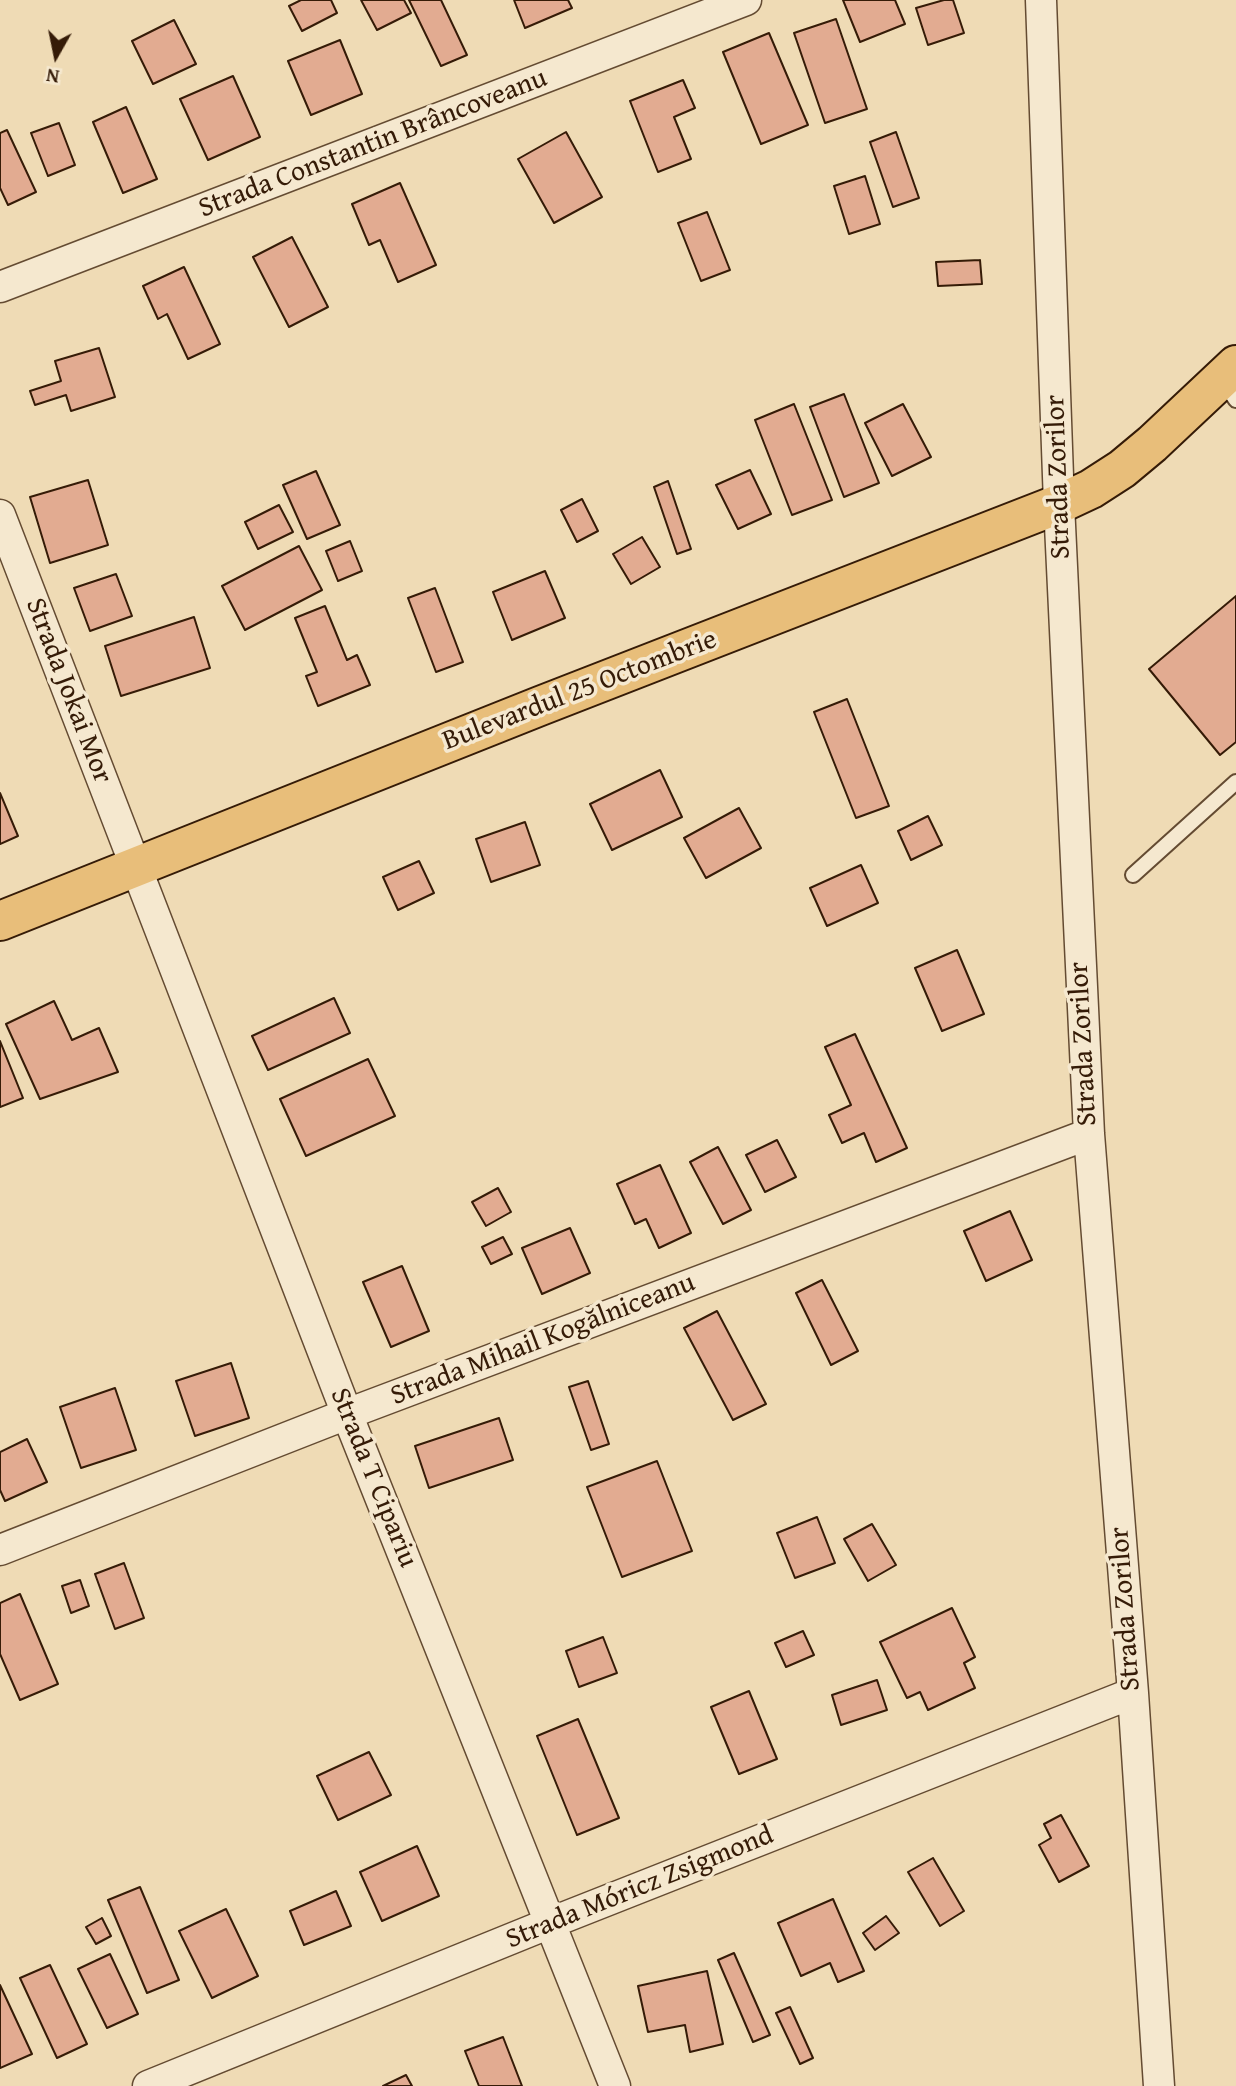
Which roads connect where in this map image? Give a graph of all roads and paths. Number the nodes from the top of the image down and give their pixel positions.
1 (746, 0) edge
2 (1041, 0) edge
3 (0, 287) edge
4 (1231, 381) edge
5 (1059, 504) junction
6 (0, 514) edge
7 (1236, 782) edge
8 (137, 867) junction
9 (1133, 875) dead end
10 (0, 921) edge
11 (1088, 1134) junction
12 (347, 1414) junction
13 (0, 1550) edge
14 (1133, 1693) junction
15 (550, 1923) junction
16 (148, 2086) edge
17 (615, 2086) edge
18 (1158, 2086) edge

1 - 3 street, Strada Constantin Brâncoveanu
2 - 5 street, Strada Zorilor
4 - 5 main road, Bulevardul 25 Octombrie
5 - 8 main road, Bulevardul 25 Octombrie
5 - 11 street, Strada Zorilor
6 - 8 street, Strada Jokai Mor
7 - 9 lane
8 - 10 main road, Bulevardul 25 Octombrie
8 - 12 street, Strada T Cipariu
11 - 12 street, Strada Mihail Kogălniceanu
11 - 14 street, Strada Zorilor
12 - 13 street, Strada Mihail Kogălniceanu
12 - 15 street, Strada T Cipariu
14 - 15 street, Strada Móricz Zsigmond
14 - 18 street, Strada Zorilor
15 - 16 street, Strada Móricz Zsigmond
15 - 17 street, Strada T Cipariu

